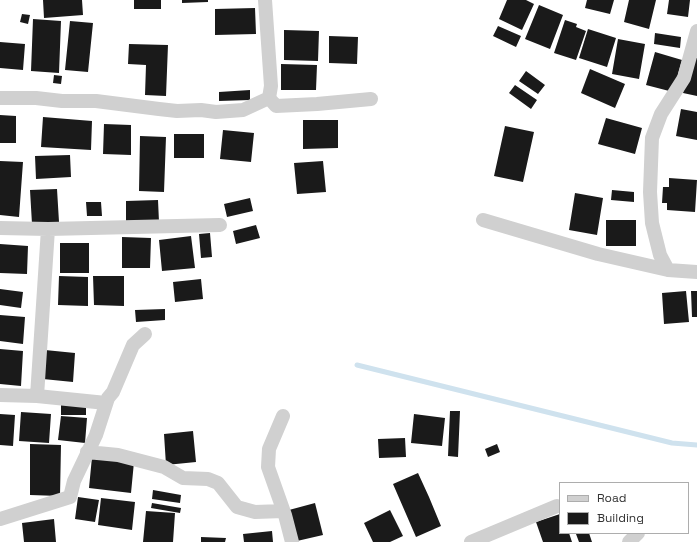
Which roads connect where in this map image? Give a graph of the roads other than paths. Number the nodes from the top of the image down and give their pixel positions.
1 (265, 0) edge
2 (697, 31) edge
3 (0, 98) edge
4 (269, 98) junction
5 (371, 99) dead end
6 (483, 220) dead end
7 (220, 225) dead end
8 (0, 228) edge
9 (48, 229) junction
10 (668, 270) junction
11 (697, 272) edge
12 (145, 334) dead end
13 (0, 395) edge
14 (37, 396) junction
15 (106, 403) junction
16 (283, 416) dead end
17 (88, 452) junction
18 (557, 506) dead end
19 (283, 511) junction
20 (0, 520) edge
21 (637, 534) edge
22 (292, 542) edge
23 (471, 542) edge
24 (629, 542) edge

1 - 4 street
2 - 10 street
3 - 4 street
4 - 5 street
6 - 10 street
7 - 9 street
8 - 9 street
9 - 14 street
10 - 11 street
12 - 15 street
13 - 14 street
14 - 15 street
15 - 17 street
16 - 19 street
17 - 19 street
17 - 20 street
18 - 23 street
19 - 22 street
21 - 24 street

